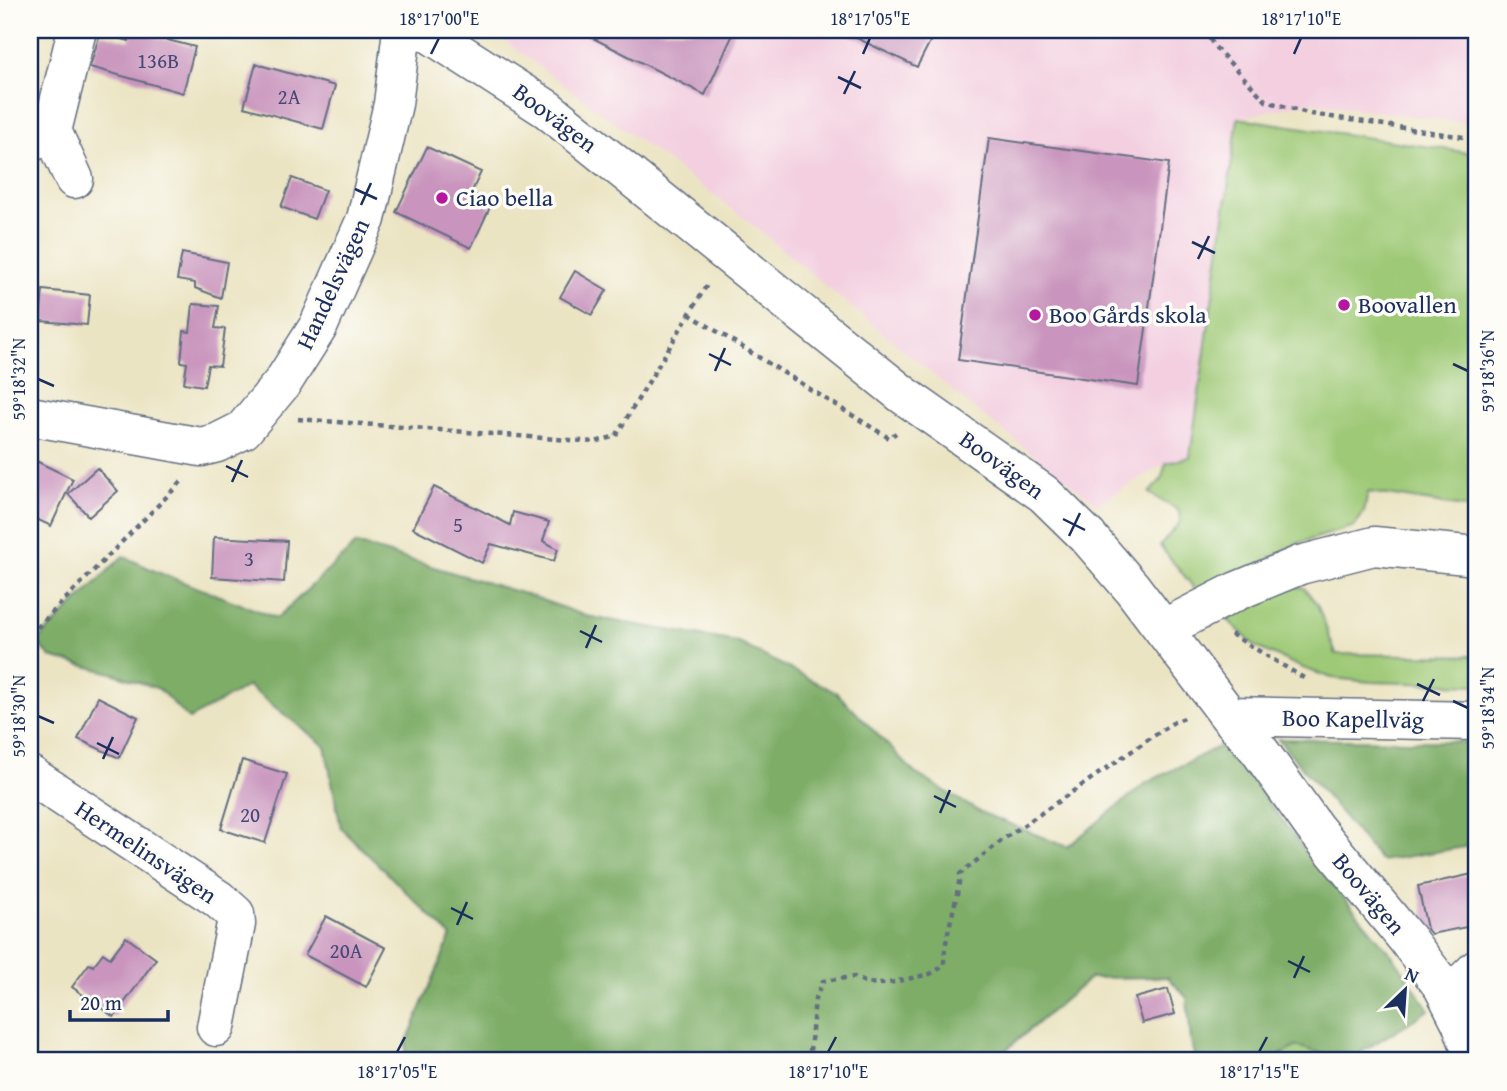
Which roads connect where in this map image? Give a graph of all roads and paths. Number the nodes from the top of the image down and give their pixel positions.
1 (77, 30) edge
2 (402, 30) edge
3 (424, 30) edge
4 (1205, 30) edge
5 (41, 137) edge
6 (1477, 139) edge
7 (75, 179) dead end
8 (726, 252) junction
9 (30, 416) edge
10 (243, 430) junction
11 (192, 472) dead end
12 (1477, 556) edge
13 (1198, 610) junction
14 (1163, 629) junction
15 (30, 635) edge
16 (1317, 684) dead end
17 (1229, 716) junction
18 (1477, 721) edge
19 (30, 775) edge
20 (1477, 969) edge
21 (1449, 996) junction
22 (216, 1027) dead end
23 (809, 1061) edge
24 (1475, 1061) edge

1 - 5 street
2 - 10 street, Handelsvägen
3 - 8 street, Boovägen
4 - 6 path
5 - 7 street
8 - 10 path
8 - 14 street, Boovägen
9 - 10 street, Handelsvägen
11 - 15 path
12 - 13 street
13 - 14 street
13 - 16 path
14 - 17 street, Boovägen
17 - 18 street, Boo Kapellväg
17 - 21 street, Boovägen
17 - 23 path
19 - 22 street, Hermelinsvägen
20 - 21 street
21 - 24 street, Boovägen

